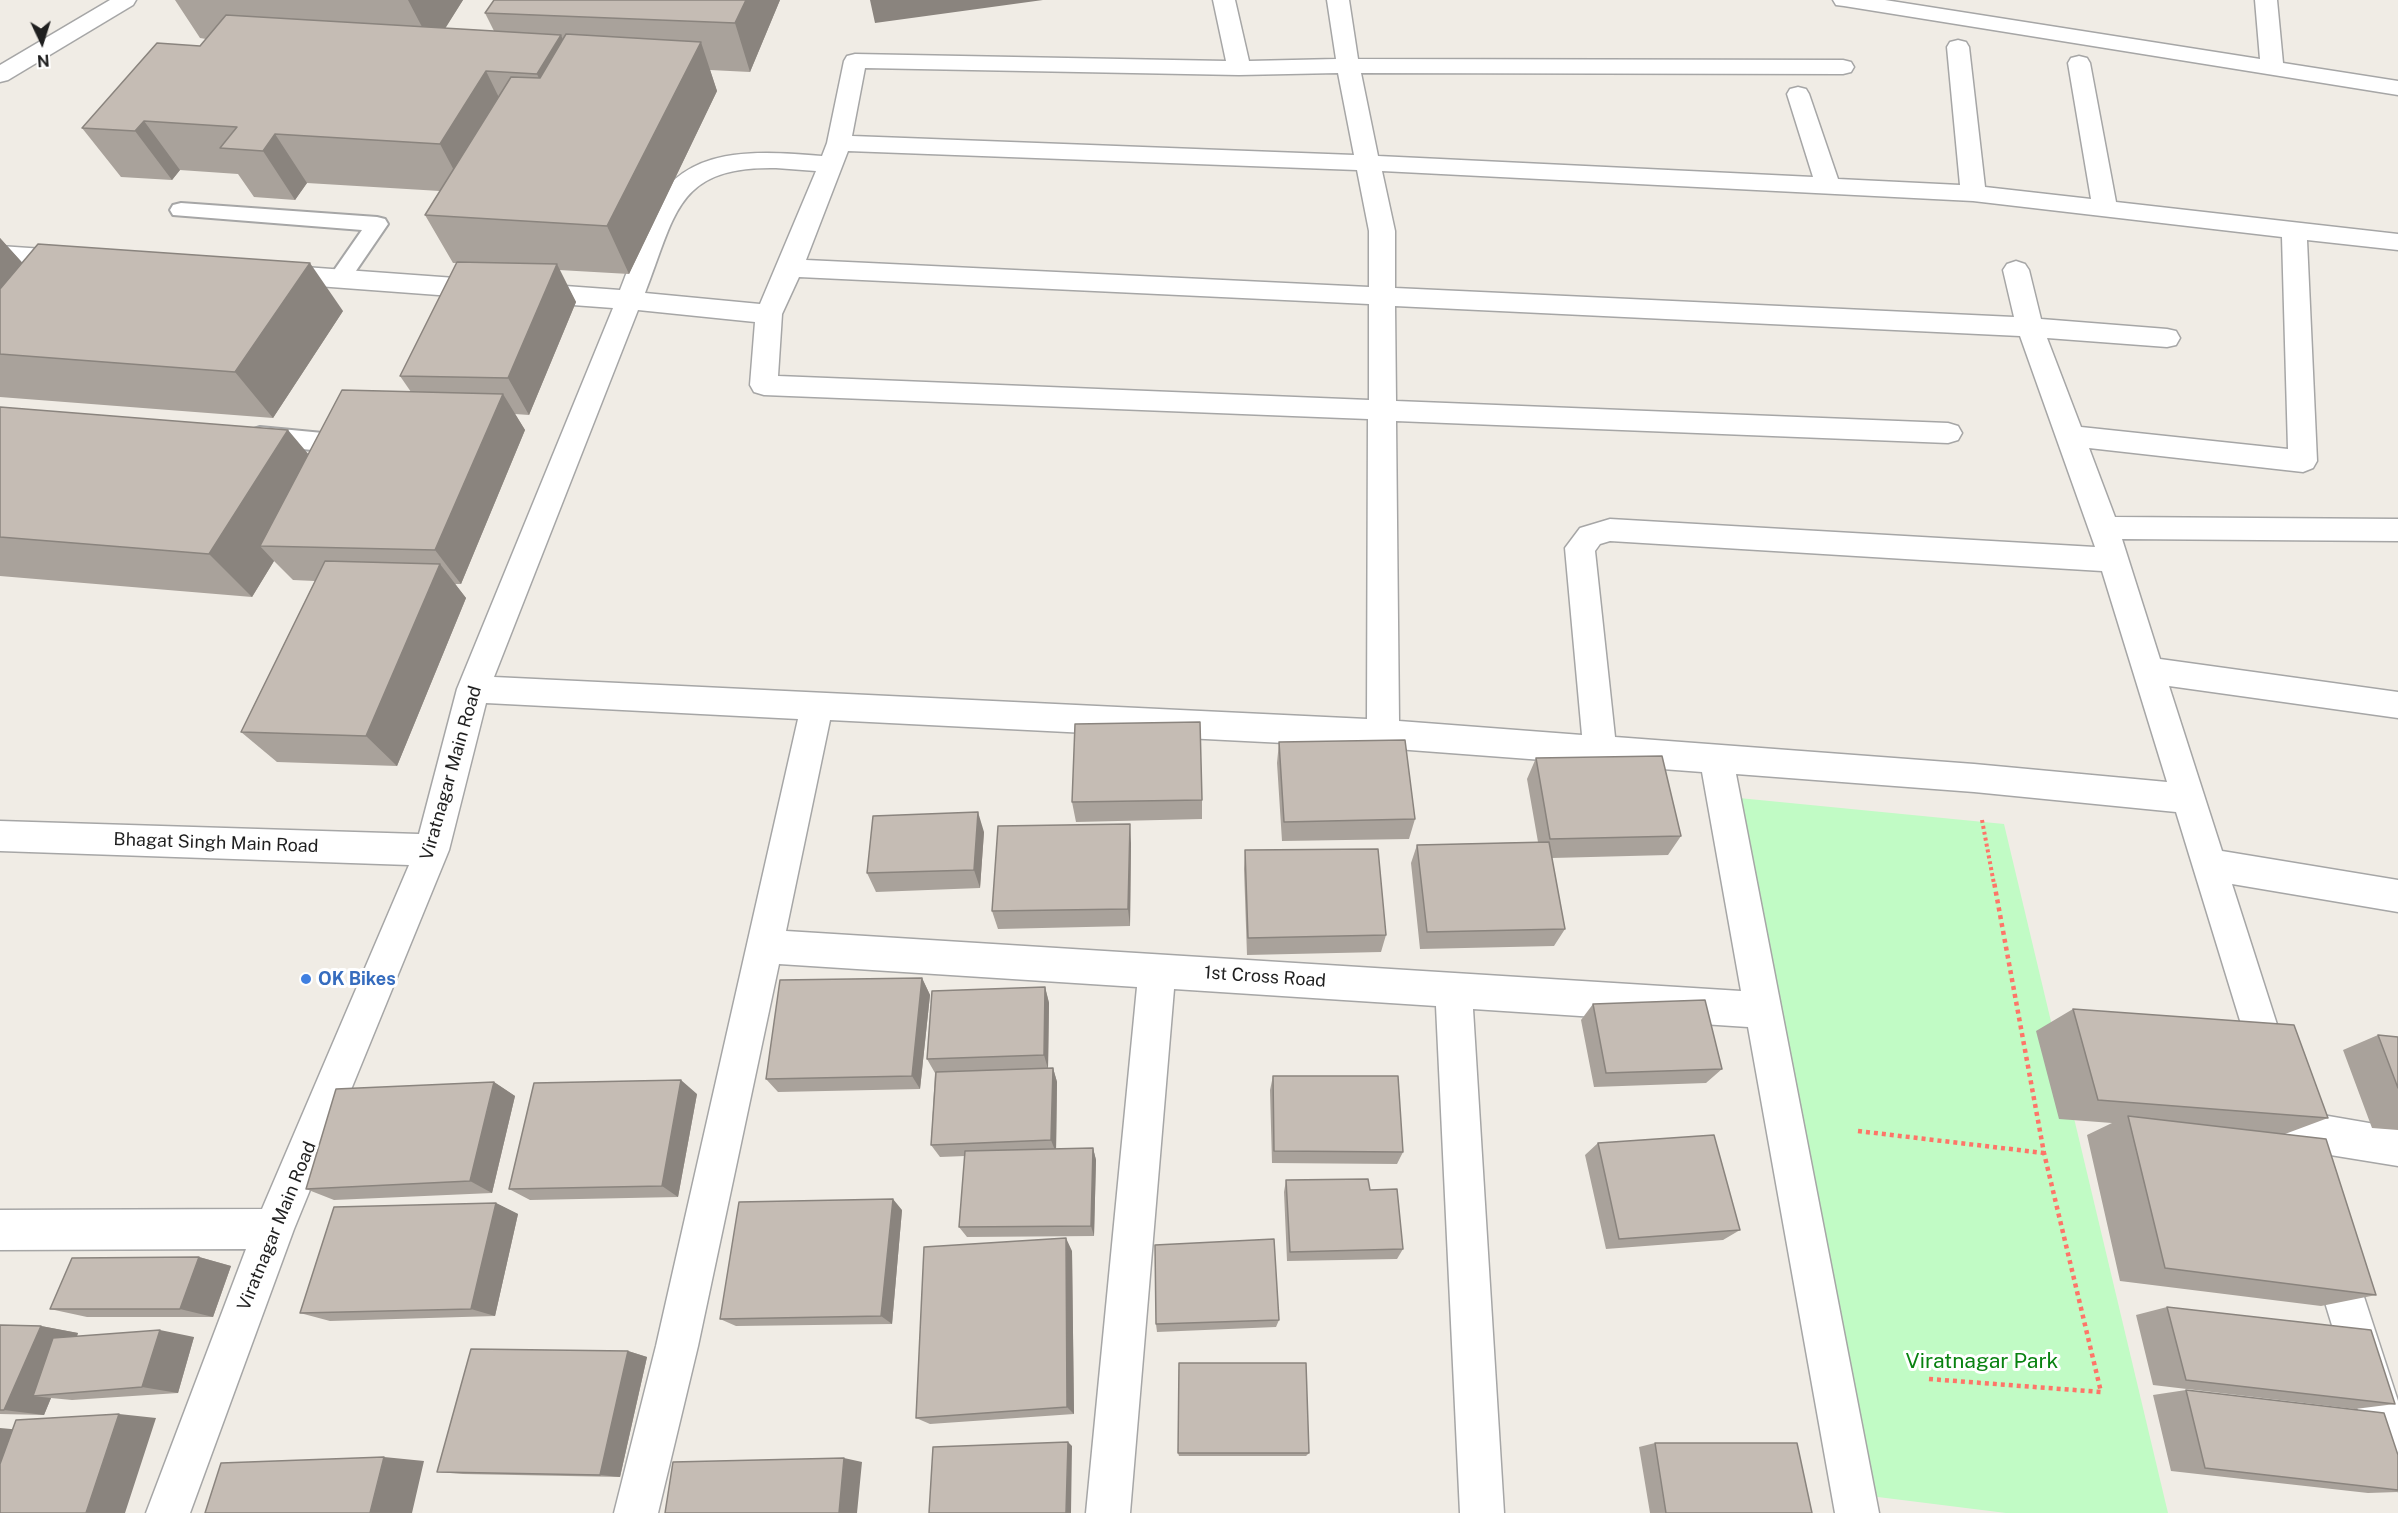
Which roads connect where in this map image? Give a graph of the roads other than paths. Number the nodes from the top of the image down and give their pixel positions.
1 (125, 0) edge
2 (1224, 0) edge
3 (1338, 0) edge
4 (1844, 0) edge
5 (2266, 0) edge
6 (1958, 47) dead end
7 (2079, 63) dead end
8 (1348, 66) junction
9 (1843, 67) dead end
10 (4, 68) edge
11 (1239, 68) junction
12 (2272, 68) junction
13 (2398, 88) edge
14 (1798, 94) dead end
15 (835, 154) junction
16 (1368, 163) junction
17 (1828, 186) junction
18 (1973, 193) junction
19 (2105, 208) junction
20 (181, 210) dead end
21 (2294, 230) junction
22 (2398, 242) edge
23 (0, 254) edge
24 (93, 261) edge
25 (790, 268) junction
26 (2016, 270) dead end
27 (257, 273) edge
28 (339, 279) junction
29 (1383, 296) junction
30 (628, 300) junction
31 (770, 314) junction
32 (2030, 327) junction
33 (2167, 338) dead end
34 (1383, 410) junction
35 (1948, 433) dead end
36 (237, 434) edge
37 (2070, 436) junction
38 (344, 444) edge
39 (2398, 530) edge
40 (2109, 544) junction
41 (2148, 670) junction
42 (473, 689) junction
43 (2398, 705) edge
44 (818, 707) junction
45 (1383, 734) junction
46 (1600, 750) junction
47 (1716, 757) junction
48 (2188, 799) junction
49 (0, 836) edge
50 (432, 850) junction
51 (2208, 864) junction
52 (2398, 896) edge
53 (766, 946) junction
54 (1157, 970) junction
55 (1454, 990) junction
56 (1764, 1010) junction
57 (2291, 1129) junction
58 (2398, 1147) edge
59 (274, 1229) junction
60 (0, 1230) edge
61 (2398, 1469) edge
62 (168, 1513) edge
63 (636, 1513) edge
64 (1108, 1513) edge
65 (1482, 1513) edge
66 (1857, 1513) edge

1 - 10 street
2 - 11 street
3 - 8 street
4 - 12 street
5 - 12 street
6 - 18 street
7 - 19 street
8 - 9 street
8 - 11 street
8 - 16 street
11 - 15 street
12 - 13 street
14 - 17 street
15 - 16 street, Viratnagar Main Road
15 - 25 street
15 - 30 street, Viratnagar Main Road
16 - 17 street, Viratnagar Main Road
16 - 29 street
17 - 18 street, Viratnagar Main Road
18 - 19 street, Viratnagar Main Road
19 - 21 street, Viratnagar Main Road
20 - 28 lane
21 - 22 street, Viratnagar Main Road
21 - 37 street
23 - 24 street
25 - 29 street
25 - 31 street
26 - 32 street
27 - 28 street
28 - 30 street
29 - 32 street
29 - 34 street
30 - 31 street
30 - 42 street, Viratnagar Main Road
31 - 34 street
32 - 33 street
32 - 37 street
34 - 35 street
34 - 45 street
36 - 38 lane
37 - 40 street
39 - 40 street
40 - 41 street
40 - 46 street
41 - 43 street
41 - 48 street
42 - 44 street
42 - 50 street, Viratnagar Main Road
44 - 45 street
44 - 53 street
45 - 46 street
46 - 47 street
47 - 48 street
47 - 56 street
48 - 51 street
49 - 50 street, Bhagat Singh Main Road
50 - 59 street, Viratnagar Main Road
51 - 52 street
51 - 57 street
53 - 54 street, 1st Cross Road
53 - 63 street
54 - 55 street, 1st Cross Road
54 - 64 street
55 - 56 street, 1st Cross Road
55 - 65 street
56 - 66 street
57 - 58 street
57 - 61 street
59 - 60 street
59 - 62 street, Viratnagar Main Road

